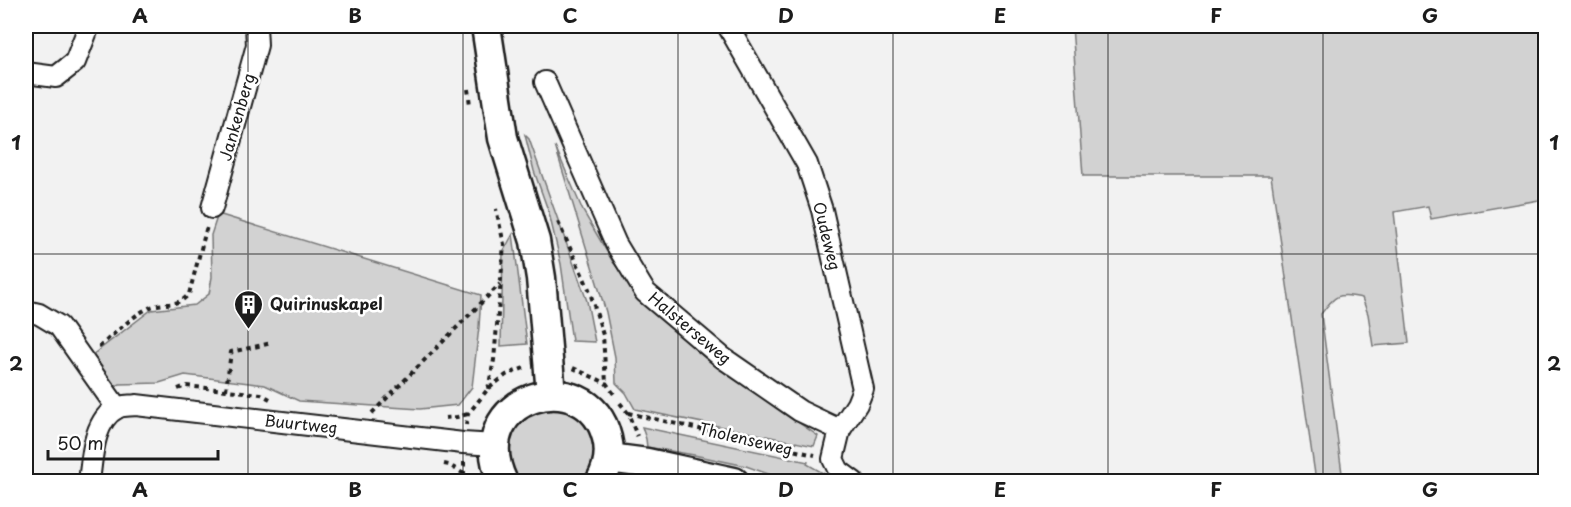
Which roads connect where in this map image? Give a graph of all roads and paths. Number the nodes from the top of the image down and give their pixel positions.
1 (89, 26) edge
2 (255, 26) edge
3 (486, 26) edge
4 (728, 26) edge
5 (26, 73) edge
6 (544, 82) dead end
7 (467, 83) dead end
8 (472, 111) dead end
9 (495, 201) dead end
10 (212, 208) joint
11 (554, 215) dead end
12 (500, 284) junction
13 (26, 311) edge
14 (272, 343) dead end
15 (84, 359) junction
16 (606, 383) dead end
17 (488, 389) dead end
18 (226, 390) dead end
19 (551, 394) junction
20 (117, 408) junction
21 (628, 413) dead end
22 (366, 419) dead end
23 (840, 430) junction
24 (495, 445) junction
25 (833, 459) junction
26 (605, 470) edge
27 (464, 474) dead end
28 (89, 482) edge
29 (468, 482) edge
30 (502, 482) edge
31 (734, 482) edge
32 (854, 482) edge

1 - 5 street
2 - 10 street, Jankenberg
3 - 19 main road
4 - 23 street, Oudeweg
6 - 23 street, Halsterseweg
7 - 8 path
9 - 12 path
10 - 15 path
11 - 16 path
12 - 17 path
12 - 22 path
13 - 15 street
14 - 18 path
15 - 20 street
19 - 24 main road
19 - 26 main road
20 - 24 street, Buurtweg
20 - 28 street
21 - 25 path, Tholenseweg
23 - 25 street, Oudeweg
24 - 30 main road
25 - 32 street
26 - 31 main road
27 - 29 path

